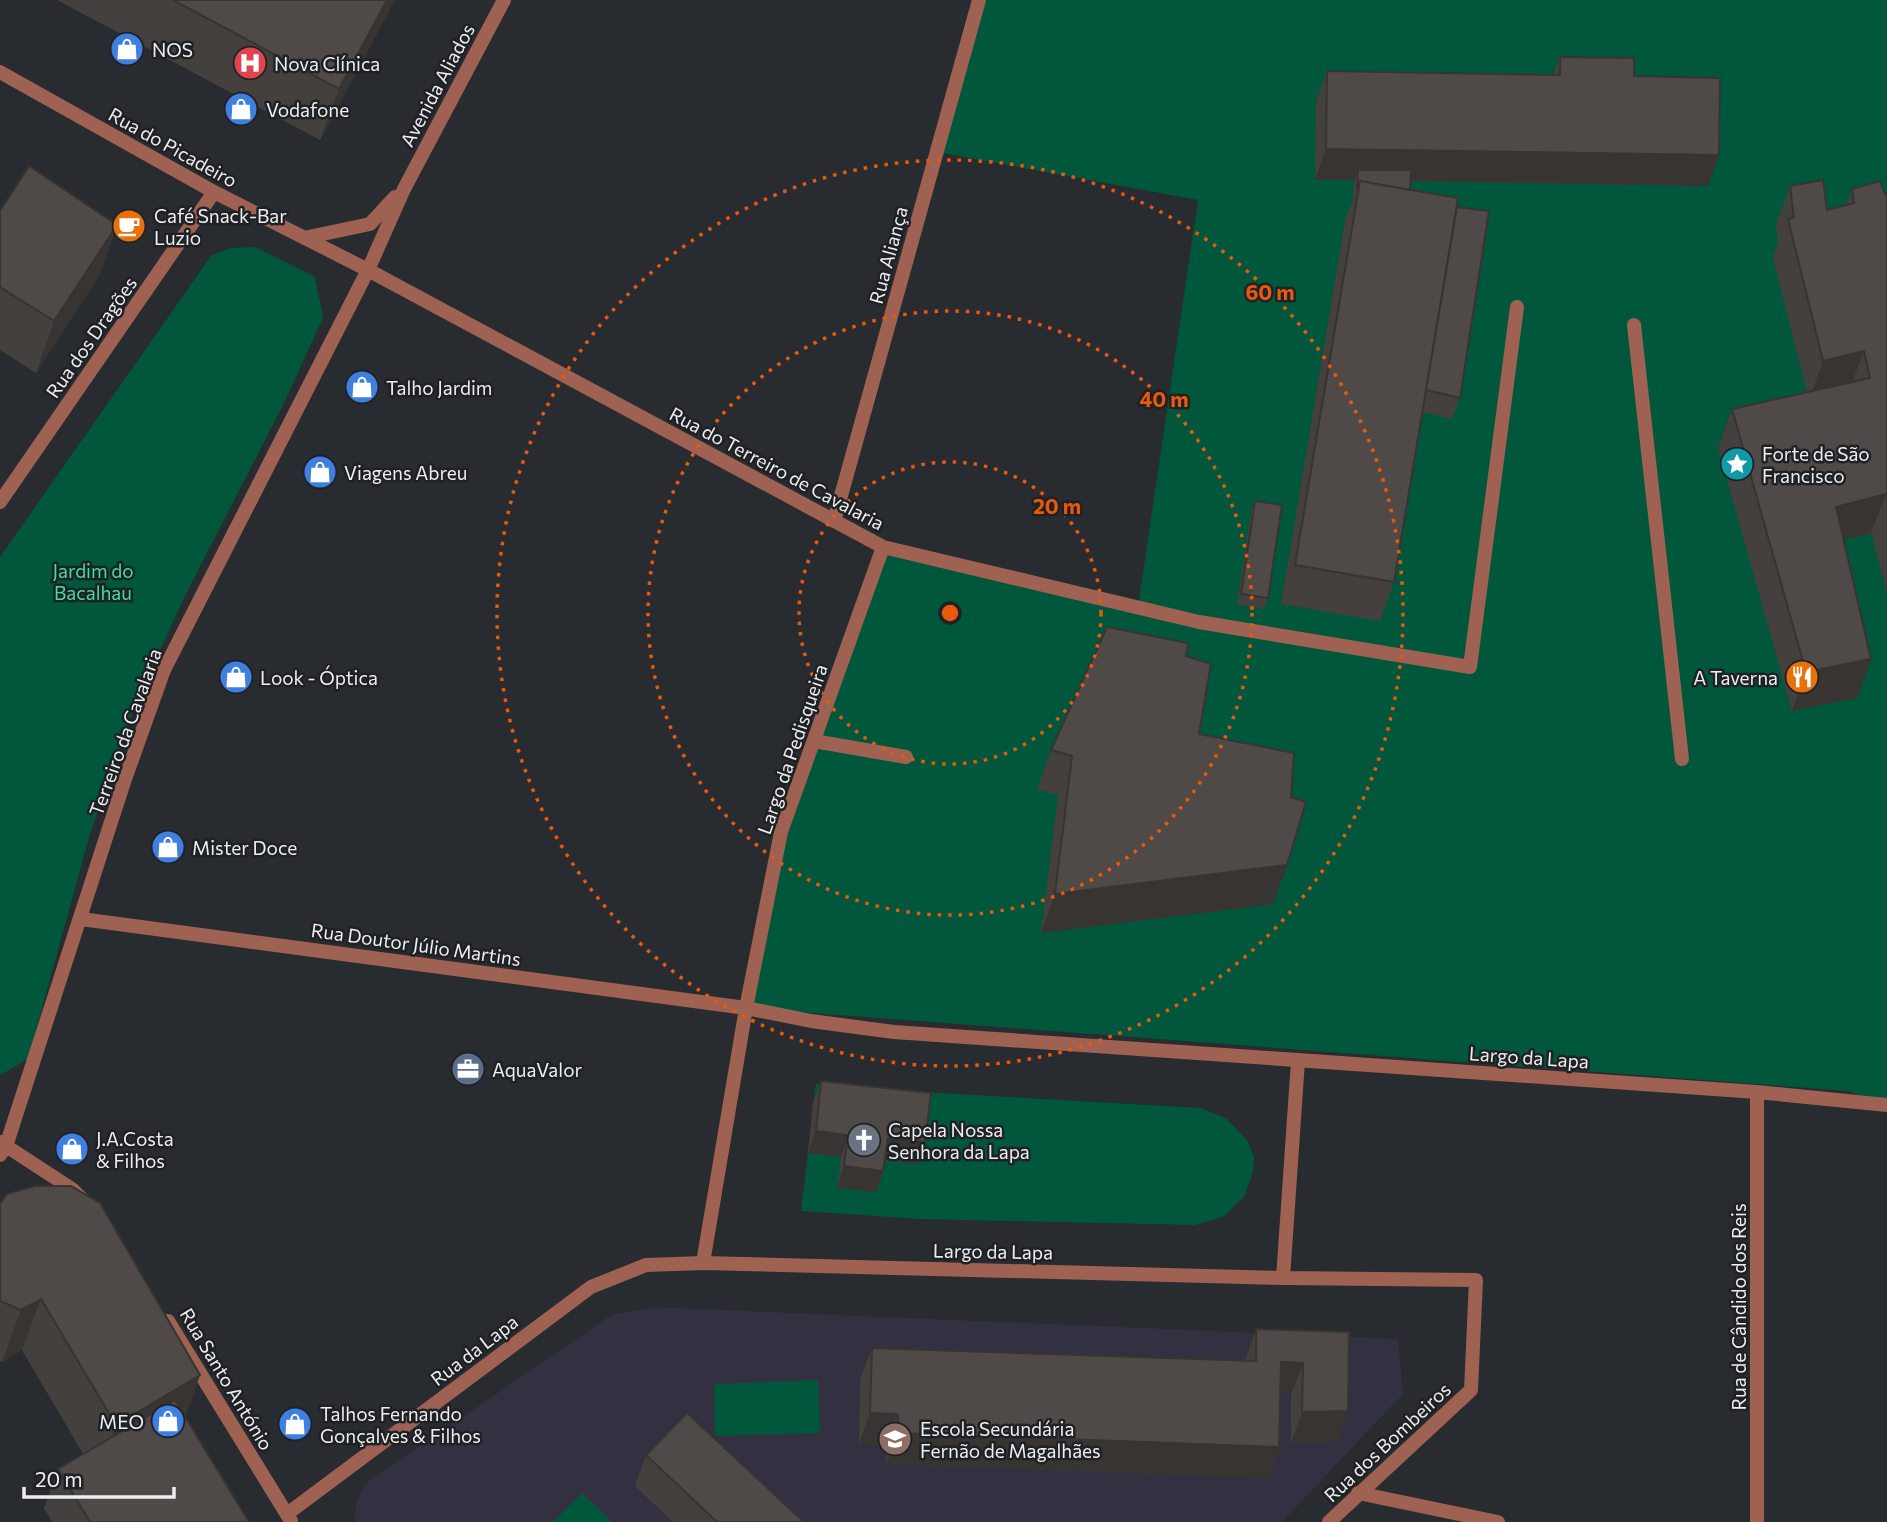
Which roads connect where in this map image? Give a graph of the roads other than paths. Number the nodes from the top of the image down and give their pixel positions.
1 (504, 0) edge
2 (979, 0) edge
3 (0, 72) edge
4 (404, 189) junction
5 (214, 192) junction
6 (304, 238) junction
7 (368, 270) junction
8 (1517, 307) dead end
9 (1634, 325) dead end
10 (0, 502) edge
11 (834, 521) junction
12 (883, 547) junction
13 (814, 741) junction
14 (906, 757) dead end
15 (1682, 759) dead end
16 (81, 919) junction
17 (746, 1008) junction
18 (1298, 1061) junction
19 (1757, 1092) junction
20 (1887, 1105) edge
21 (2, 1148) edge
22 (96, 1212) edge
23 (702, 1263) junction
24 (1283, 1278) junction
25 (160, 1307) edge
26 (1471, 1390) joint
27 (1358, 1493) junction
28 (289, 1518) edge
29 (1329, 1522) edge
30 (1498, 1522) edge
31 (1757, 1522) edge

1 - 4 street, Avenida Aliados
2 - 11 street, Rua Aliança
3 - 5 street, Rua do Picadeiro
4 - 6 street, Avenida Aliados
4 - 7 street, Avenida Aliados
5 - 6 street, Rua do Picadeiro
5 - 10 street, Rua dos Dragões
6 - 7 street, Rua do Picadeiro
7 - 11 street, Rua do Terreiro de Cavalaria
7 - 16 street, Terreiro da Cavalaria
8 - 12 street, Rua do Terreiro de Cavalaria
9 - 15 street
11 - 12 street, Rua do Terreiro de Cavalaria
12 - 13 street, Largo da Pedisqueira
13 - 14 street
13 - 17 street, Largo da Pedisqueira
16 - 17 street, Rua Doutor Júlio Martins
16 - 21 street, Terreiro da Cavalaria
17 - 18 street, Largo da Lapa
17 - 23 street, Largo da Pedisqueira
18 - 19 street, Largo da Lapa
18 - 24 street
19 - 20 street, Largo da Lapa
19 - 31 street, Rua de Cândido dos Reis
21 - 22 street
23 - 24 street, Largo da Lapa
23 - 28 street, Rua da Lapa
24 - 26 street, Largo da Lapa
25 - 28 street, Rua Santo António
26 - 27 street, Rua dos Bombeiros
27 - 29 street, Rua dos Bombeiros
27 - 30 street

